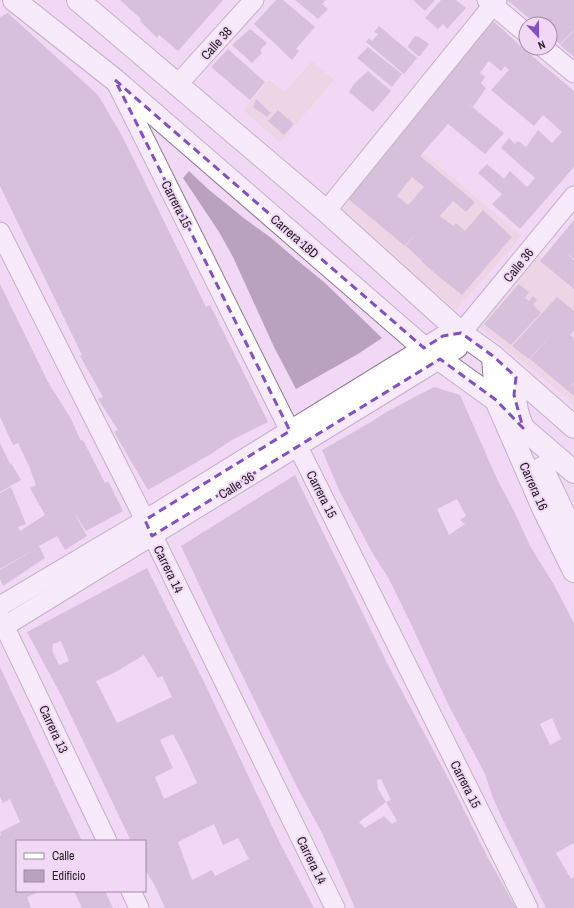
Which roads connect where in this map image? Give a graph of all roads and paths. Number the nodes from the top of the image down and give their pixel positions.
1 (14, 0) edge
2 (78, 0) edge
3 (254, 0) edge
4 (492, 1) edge
5 (518, 25) edge
6 (554, 56) edge
7 (574, 73) edge
8 (115, 80) junction
9 (177, 86) junction
10 (574, 196) edge
11 (326, 211) junction
12 (0, 232) edge
13 (461, 333) junction
14 (432, 353) junction
15 (493, 356) junction
16 (516, 377) junction
17 (496, 400) junction
18 (574, 427) edge
19 (523, 428) junction
20 (294, 438) junction
21 (574, 472) edge
22 (149, 528) junction
23 (574, 535) edge
24 (574, 571) edge
25 (0, 606) edge
26 (2, 624) edge
27 (107, 840) edge
28 (131, 892) edge
29 (139, 908) edge
30 (335, 908) edge
31 (528, 908) edge

1 - 8 main road, Carrera 18D
2 - 9 main road
3 - 9 street, Calle 38
4 - 5 street
4 - 11 street
6 - 7 street
8 - 14 main road, Carrera 18D
8 - 20 street, Carrera 15
9 - 11 main road
10 - 13 street, Calle 36
11 - 13 main road
12 - 22 street, Carrera 14
13 - 14 street, Calle 36
13 - 15 main road
14 - 17 main road, Carrera 18D
14 - 20 street, Calle 36
15 - 16 main road
15 - 17 main road
16 - 18 main road
16 - 19 main road
17 - 19 main road, Carrera 18D
17 - 24 main road, Carrera 16
19 - 21 main road, Carrera 18D
19 - 23 main road, Carrera 16
20 - 22 street, Calle 36
20 - 31 street, Carrera 15
22 - 25 street, Calle 36
22 - 26 street, Calle 36
22 - 30 street, Carrera 14
26 - 27 street, Carrera 13
28 - 29 street

